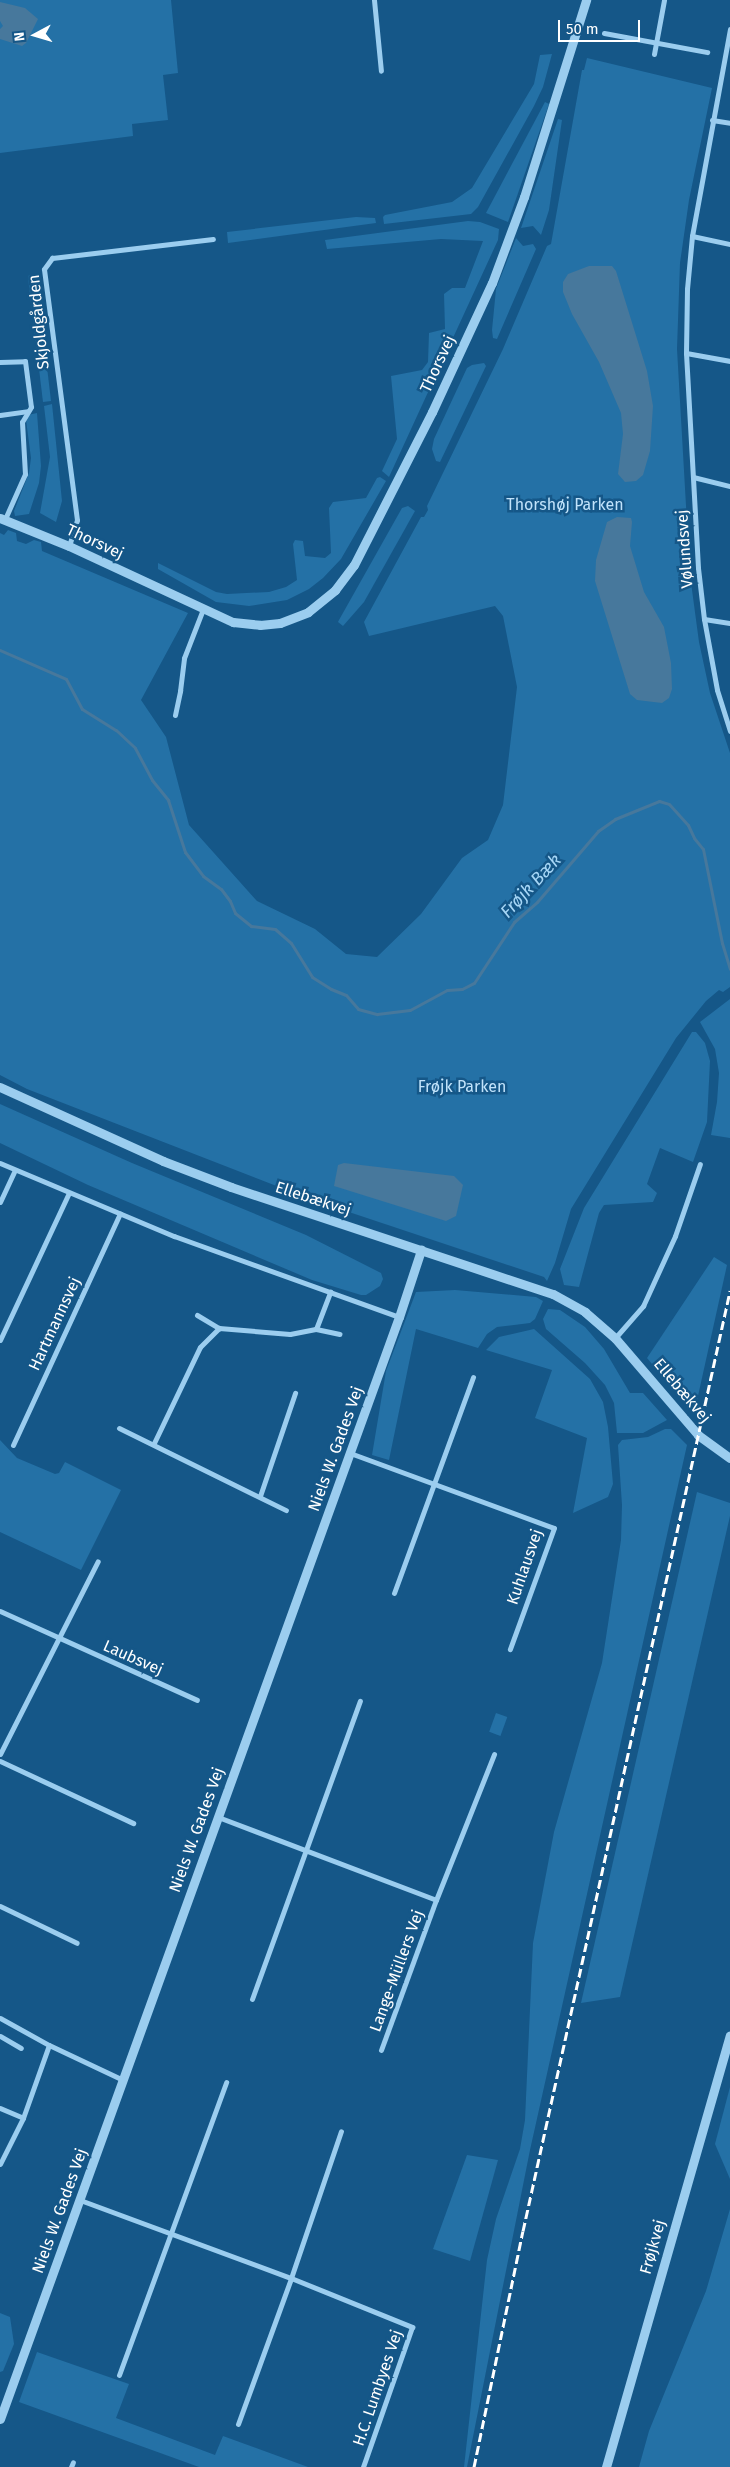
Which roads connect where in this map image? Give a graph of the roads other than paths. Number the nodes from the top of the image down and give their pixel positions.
1 (374, 0) edge
2 (586, 0) edge
3 (664, 0) edge
4 (730, 29) edge
5 (604, 33) dead end
6 (656, 42) junction
7 (707, 52) dead end
8 (654, 54) dead end
9 (381, 71) dead end
10 (712, 120) junction
11 (730, 123) edge
12 (692, 236) junction
13 (213, 239) dead end
14 (730, 244) edge
15 (686, 353) junction
16 (0, 358) edge
17 (730, 361) edge
18 (0, 362) edge
19 (28, 411) junction
20 (0, 415) edge
21 (693, 477) junction
22 (730, 486) edge
23 (3, 518) edge
24 (69, 546) junction
25 (203, 609) junction
26 (704, 619) junction
27 (730, 624) edge
28 (175, 715) dead end
29 (730, 732) edge
30 (0, 1087) edge
31 (0, 1163) edge
32 (700, 1164) dead end
33 (15, 1170) junction
34 (69, 1193) junction
35 (0, 1202) edge
36 (120, 1214) junction
37 (421, 1250) junction
38 (330, 1292) junction
39 (197, 1316) dead end
40 (400, 1317) junction
41 (219, 1328) junction
42 (316, 1329) junction
43 (339, 1334) dead end
44 (615, 1338) junction
45 (0, 1340) edge
46 (473, 1377) dead end
47 (295, 1393) dead end
48 (119, 1428) dead end
49 (154, 1443) junction
50 (14, 1444) dead end
51 (350, 1453) junction
52 (730, 1458) edge
53 (434, 1484) junction
54 (260, 1496) junction
55 (286, 1510) dead end
56 (98, 1561) dead end
57 (394, 1593) dead end
58 (0, 1611) edge
59 (59, 1639) junction
60 (510, 1649) dead end
61 (197, 1700) dead end
62 (360, 1701) dead end
63 (0, 1754) edge
64 (494, 1754) dead end
65 (0, 1761) edge
66 (218, 1817) junction
67 (133, 1823) dead end
68 (304, 1850) junction
69 (436, 1900) junction
70 (0, 1906) edge
71 (77, 1943) dead end
72 (252, 1999) dead end
73 (0, 2018) edge
74 (730, 2035) edge
75 (0, 2036) edge
76 (48, 2045) junction
77 (21, 2048) dead end
78 (381, 2050) dead end
79 (123, 2080) junction
80 (226, 2082) dead end
81 (0, 2108) edge
82 (23, 2118) junction
83 (341, 2131) dead end
84 (0, 2164) edge
85 (80, 2200) junction
86 (172, 2234) junction
87 (291, 2278) junction
88 (119, 2375) dead end
89 (0, 2419) edge
90 (238, 2424) dead end
91 (363, 2467) edge
92 (606, 2467) edge

1 - 9 street
2 - 25 street, Thorsvej
3 - 6 street
4 - 10 street, Vølundsvej
5 - 6 street
6 - 7 street
6 - 8 street
10 - 11 street
10 - 12 street, Vølundsvej
12 - 14 street
12 - 15 street, Vølundsvej
13 - 24 street, Skjoldgården
15 - 17 street
15 - 21 street, Vølundsvej
16 - 18 street
18 - 19 street
19 - 20 street
19 - 23 street
21 - 22 street
21 - 26 street, Vølundsvej
23 - 24 street, Thorsvej
24 - 25 street, Thorsvej
25 - 28 street
26 - 27 street
26 - 29 street, Vølundsvej
30 - 37 street, Ellebækvej
31 - 33 street
32 - 44 street
33 - 34 street
33 - 35 street
34 - 36 street
34 - 45 street
36 - 38 street
36 - 50 street, Hartmannsvej
37 - 40 street, Niels W. Gades Vej
37 - 44 street, Ellebækvej
38 - 40 street
38 - 42 street
39 - 41 street
40 - 51 street, Niels W. Gades Vej
41 - 42 street
41 - 49 street
42 - 43 street
44 - 52 street, Ellebækvej
46 - 53 street
47 - 54 street
48 - 49 street
49 - 54 street
51 - 53 street, Kuhlausvej
51 - 66 street, Niels W. Gades Vej
53 - 57 street
53 - 60 street, Kuhlausvej
54 - 55 street
56 - 59 street
58 - 59 street, Laubsvej
59 - 61 street, Laubsvej
59 - 63 street
62 - 68 street
64 - 69 street, Lange-Müllers Vej
65 - 67 street
66 - 68 street, Lange-Müllers Vej
66 - 79 street, Niels W. Gades Vej
68 - 69 street, Lange-Müllers Vej
68 - 72 street
69 - 78 street, Lange-Müllers Vej
70 - 71 street
73 - 76 street
74 - 92 street, Frøjkvej
75 - 77 street
76 - 79 street
76 - 82 street
79 - 85 street, Niels W. Gades Vej
80 - 86 street
81 - 82 street
82 - 84 street
83 - 87 street
85 - 86 street, H.C. Lumbyes Vej
85 - 89 street, Niels W. Gades Vej
86 - 87 street, H.C. Lumbyes Vej
86 - 88 street
87 - 90 street
87 - 91 street, H.C. Lumbyes Vej

